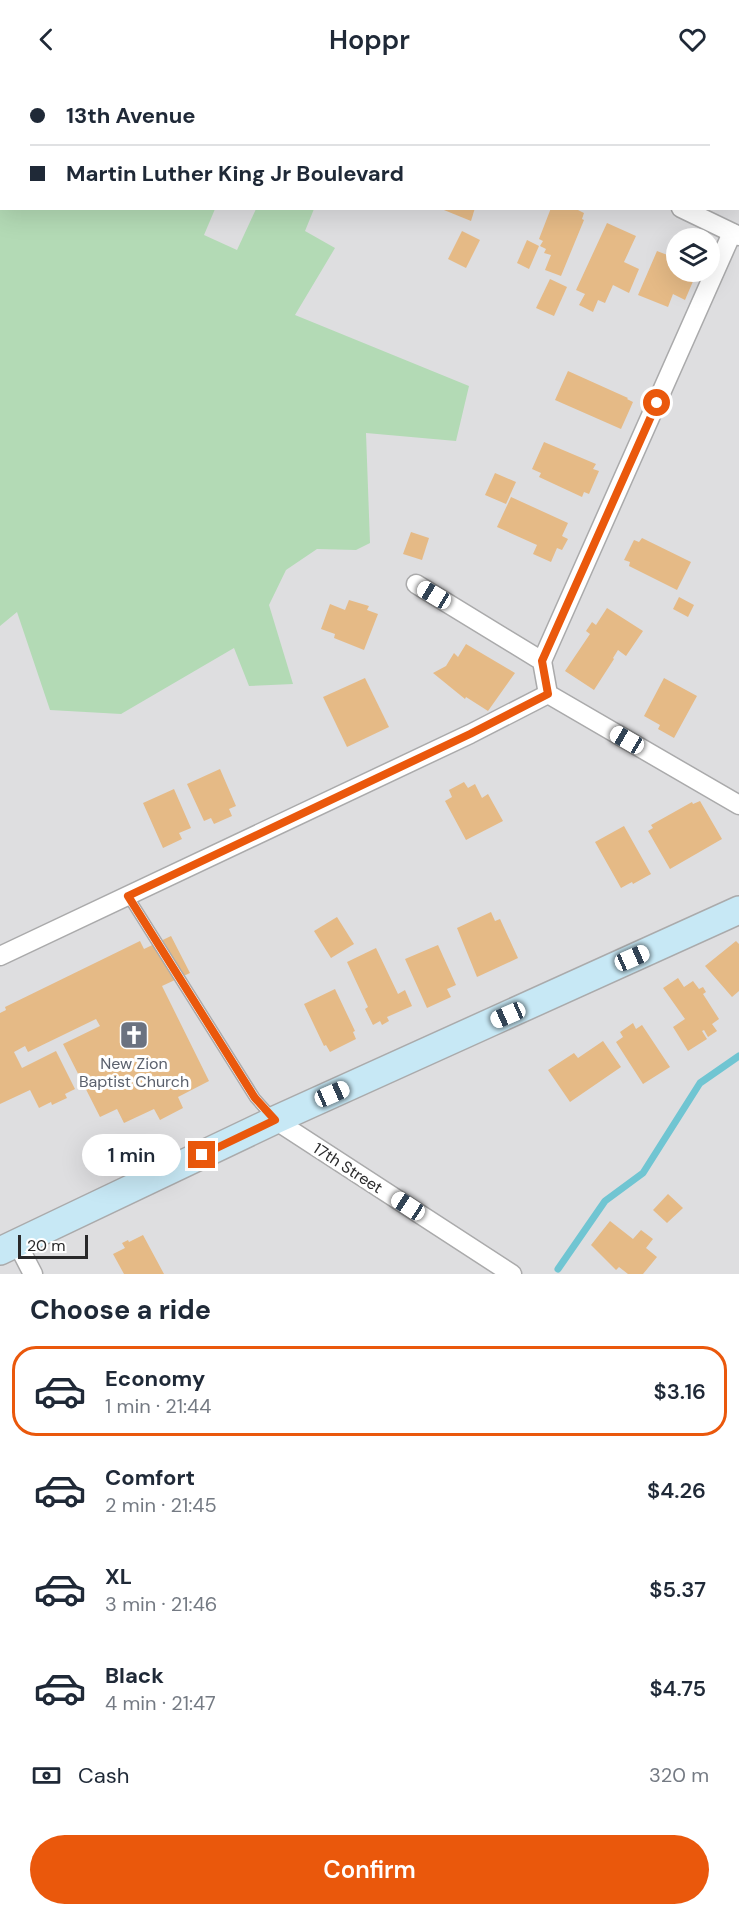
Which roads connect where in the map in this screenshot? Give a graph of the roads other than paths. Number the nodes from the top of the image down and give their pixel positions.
1 (685, 210) edge
2 (736, 234) edge
3 (416, 584) dead end
4 (542, 661) junction
5 (548, 694) junction
6 (739, 805) edge
7 (128, 896) junction
8 (739, 910) edge
9 (0, 956) edge
10 (275, 1120) junction
11 (8, 1247) edge
12 (33, 1274) edge
13 (512, 1274) edge

1 - 2 street
2 - 4 street
3 - 4 street
4 - 5 street
5 - 6 street
5 - 7 street
7 - 9 street
7 - 10 lane
8 - 10 main road
10 - 11 main road
10 - 13 street, 17th Street
11 - 12 street

